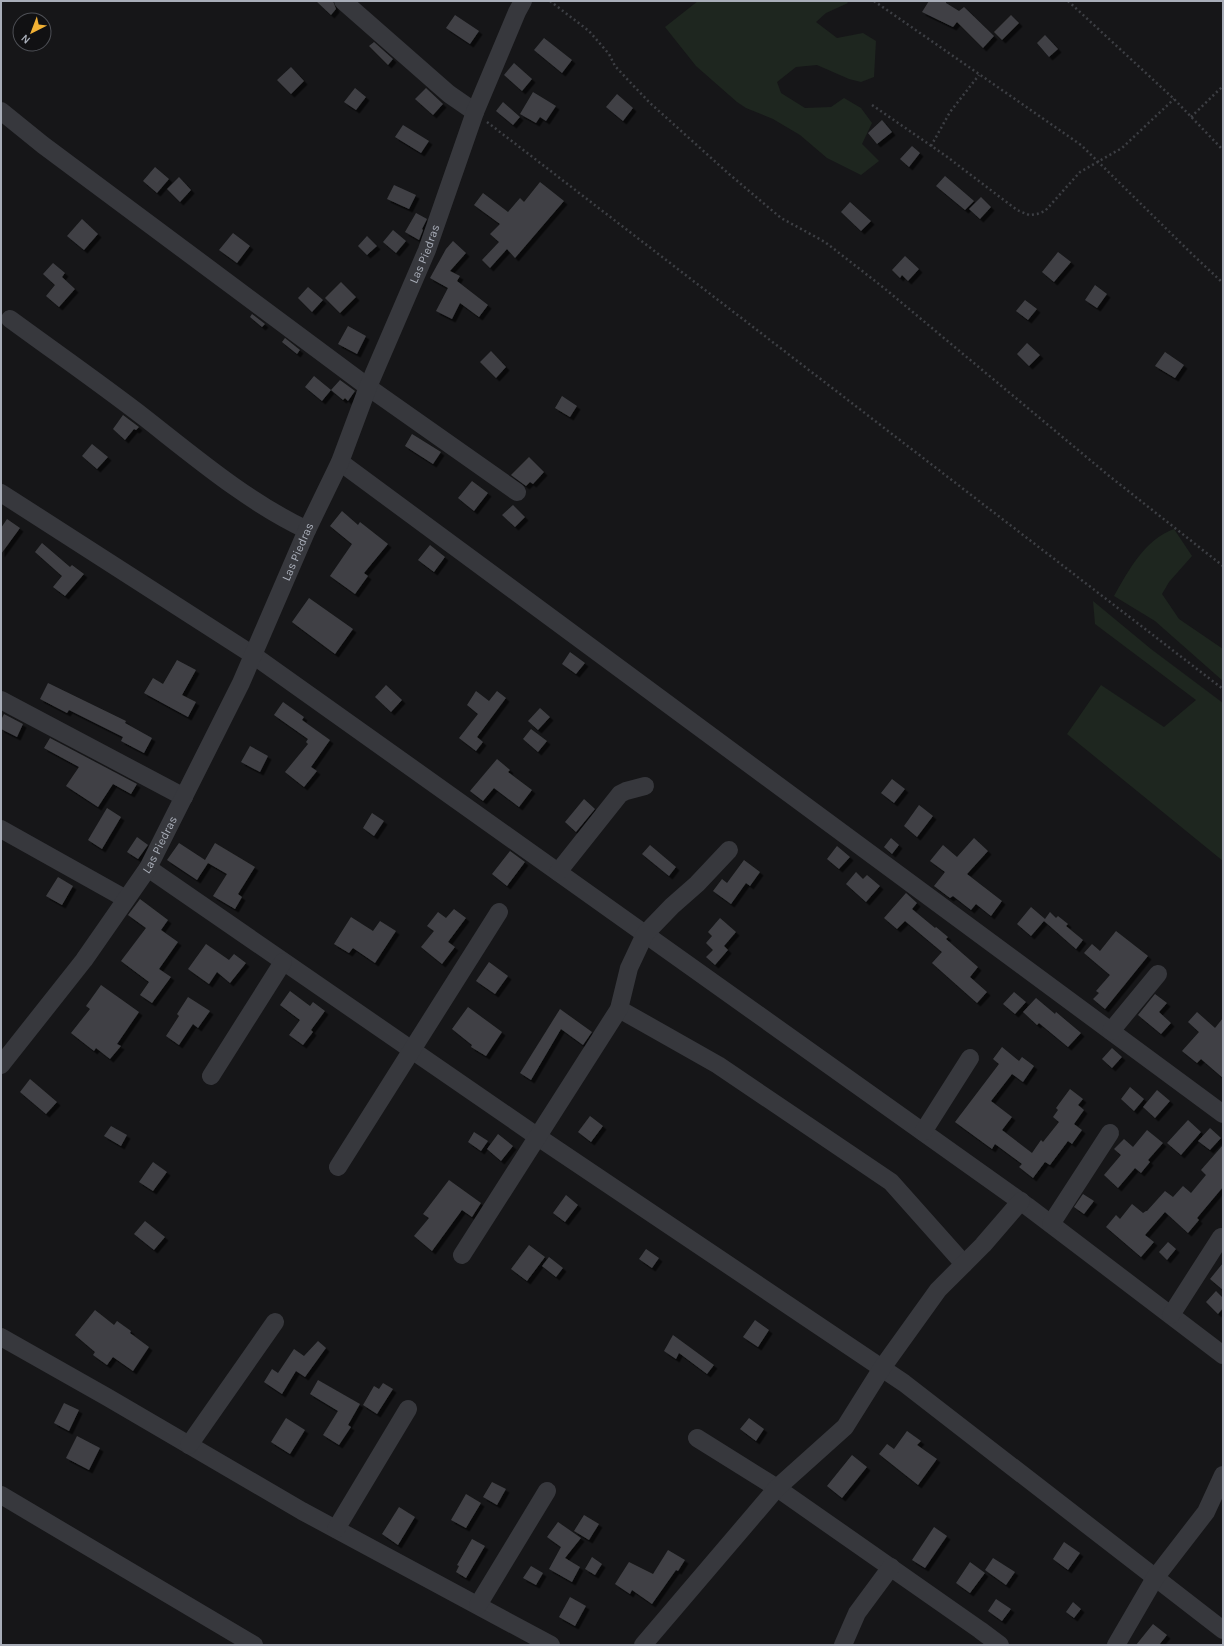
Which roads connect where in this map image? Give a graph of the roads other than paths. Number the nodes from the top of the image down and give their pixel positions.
1 (343, 1) edge
2 (523, 1) edge
3 (1, 111) edge
4 (476, 112) junction
5 (10, 319) dead end
6 (368, 387) junction
7 (340, 462) junction
8 (517, 492) dead end
9 (1, 493) edge
10 (307, 530) junction
11 (253, 655) junction
12 (1, 700) edge
13 (646, 786) dead end
14 (184, 797) junction
15 (1, 830) edge
16 (729, 850) dead end
17 (148, 868) junction
18 (558, 872) junction
19 (126, 899) junction
20 (499, 912) dead end
21 (645, 934) junction
22 (283, 962) junction
23 (1158, 974) dead end
24 (620, 1009) junction
25 (1110, 1031) junction
26 (412, 1050) junction
27 (3, 1057) edge
28 (970, 1058) dead end
29 (211, 1076) dead end
30 (1223, 1114) edge
31 (923, 1132) junction
32 (1110, 1133) dead end
33 (538, 1137) junction
34 (338, 1167) dead end
35 (1021, 1201) junction
36 (1051, 1224) junction
37 (1222, 1237) dead end
38 (462, 1255) dead end
39 (964, 1264) junction
40 (1171, 1315) junction
41 (275, 1322) dead end
42 (1, 1338) edge
43 (1223, 1355) edge
44 (882, 1368) junction
45 (408, 1409) dead end
46 (697, 1438) dead end
47 (189, 1445) junction
48 (1223, 1475) edge
49 (777, 1488) junction
50 (547, 1491) dead end
51 (1, 1495) edge
52 (336, 1529) junction
53 (891, 1567) junction
54 (1155, 1578) junction
55 (478, 1605) junction
56 (1223, 1630) edge
57 (254, 1645) edge
58 (551, 1645) edge
59 (643, 1645) edge
60 (844, 1645) edge
61 (1000, 1645) edge
62 (1116, 1645) edge

1 - 4 street
2 - 4 street, Las Piedras
3 - 6 street
4 - 6 street, Las Piedras
5 - 10 street
6 - 7 street, Las Piedras
6 - 8 street
7 - 10 street, Las Piedras
7 - 25 street
9 - 11 street
10 - 11 street, Las Piedras
11 - 14 street, Las Piedras
11 - 18 street
12 - 14 street
13 - 18 street
14 - 17 street, Las Piedras
15 - 19 street
16 - 21 street
17 - 19 street, Las Piedras
17 - 22 street
18 - 21 street
19 - 27 street, Las Piedras
20 - 26 street
21 - 24 street
21 - 31 street
22 - 26 street
22 - 29 street
23 - 25 street
24 - 33 street
24 - 39 street
25 - 30 street
26 - 33 street
26 - 34 street
28 - 31 street
31 - 35 street
32 - 36 street
33 - 38 street
33 - 44 street
35 - 36 street
35 - 39 street
36 - 40 street
37 - 40 street
39 - 44 street
40 - 43 street
41 - 47 street
42 - 47 street
44 - 49 street
44 - 54 street
45 - 52 street
46 - 49 street
47 - 52 street
48 - 54 street
49 - 53 street
49 - 59 street
50 - 55 street
51 - 57 street
52 - 55 street
53 - 60 street
53 - 61 street
54 - 56 street
54 - 62 street
55 - 58 street

